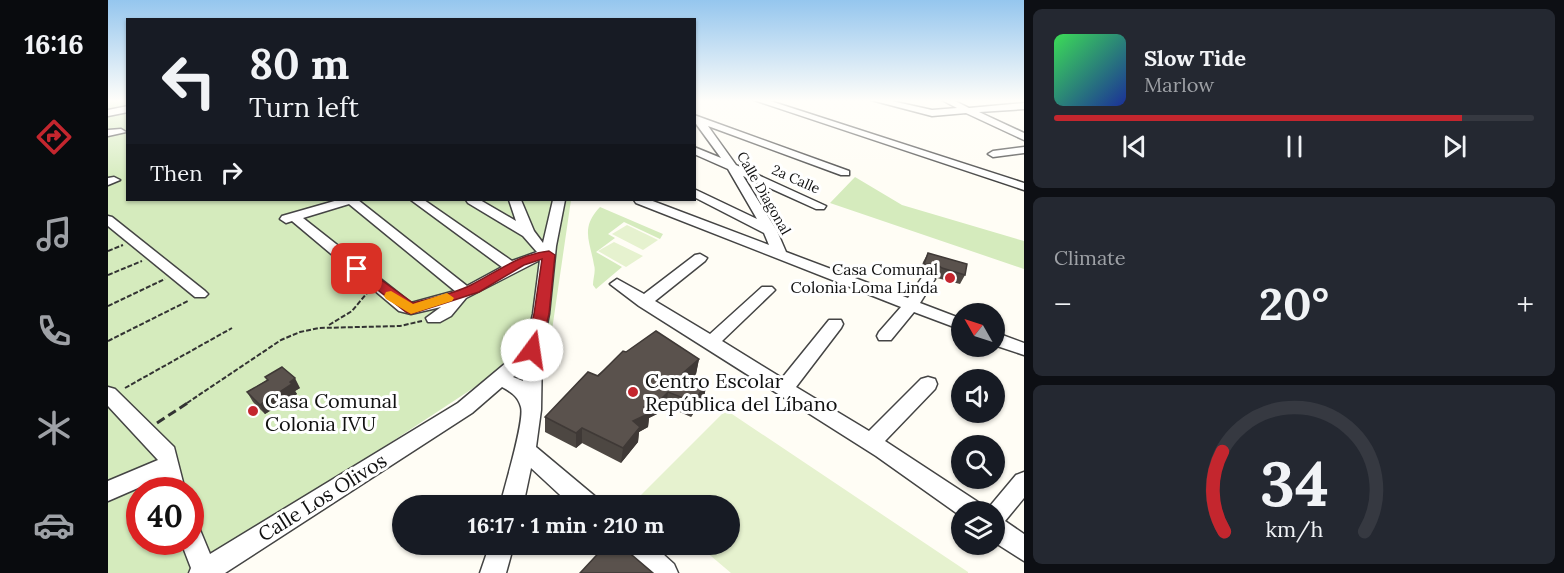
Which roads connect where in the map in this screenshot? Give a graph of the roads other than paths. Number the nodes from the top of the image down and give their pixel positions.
1 (703, 127) edge
2 (720, 127) edge
3 (839, 127) edge
4 (849, 127) edge
5 (1002, 127) edge
6 (121, 132) dead end
7 (108, 133) edge
8 (1024, 137) edge
9 (1024, 150) edge
10 (696, 151) edge
11 (993, 154) dead end
12 (735, 168) junction
13 (845, 173) dead end
14 (1024, 183) edge
15 (1024, 188) edge
16 (696, 193) edge
17 (351, 201) edge
18 (418, 201) edge
19 (474, 201) edge
20 (515, 201) edge
21 (559, 201) edge
22 (643, 201) edge
23 (326, 202) edge
24 (820, 206) dead end
25 (108, 220) edge
26 (770, 231) junction
27 (528, 233) junction
28 (780, 254) junction
29 (549, 255) junction
30 (700, 258) dead end
31 (511, 267) junction
32 (928, 279) dead end
33 (617, 284) dead end
34 (767, 290) dead end
35 (464, 291) junction
36 (195, 297) road end
37 (644, 302) junction
38 (911, 305) junction
39 (434, 318) road end
40 (951, 321) edge
41 (835, 324) dead end
42 (885, 336) dead end
43 (1005, 342) edge
44 (710, 343) junction
45 (1024, 349) edge
46 (532, 350) junction
47 (501, 379) junction
48 (928, 384) dead end
49 (784, 389) junction
50 (109, 395) edge
51 (531, 410) junction
52 (871, 442) junction
53 (525, 450) junction
54 (169, 465) junction
55 (171, 477) edge
56 (1024, 482) edge
57 (108, 491) edge
58 (514, 495) edge
59 (576, 495) edge
60 (957, 501) edge
61 (1005, 504) edge
62 (1005, 535) edge
63 (1024, 549) edge
64 (198, 555) edge
65 (499, 555) edge
66 (645, 555) edge
67 (204, 572) edge
68 (493, 573) edge
69 (665, 573) edge

1 - 12 street, Calle Diagonal
2 - 13 street
3 - 15 street
4 - 14 street
5 - 8 street
6 - 7 street
9 - 11 street
10 - 12 street, 2a Calle
12 - 24 street, 2a Calle
12 - 26 street, Calle Diagonal
16 - 26 street
17 - 35 street
18 - 31 street
19 - 27 street
20 - 27 street
21 - 29 street
22 - 28 street
23 - 35 street
25 - 36 street
26 - 28 street, Calle Diagonal
27 - 29 street
28 - 38 street
29 - 31 street
29 - 46 street
30 - 37 street
31 - 35 street
32 - 38 street
33 - 37 street
34 - 44 street
35 - 39 street
37 - 44 street
38 - 40 street
38 - 42 street
41 - 49 street
43 - 45 street
44 - 49 street
46 - 47 street, Calle Los Olivos
46 - 51 street
47 - 51 street
47 - 67 street, Calle Los Olivos
48 - 52 street
49 - 52 street
50 - 54 street
51 - 53 street
52 - 60 street
53 - 58 street
53 - 59 street
54 - 55 street
54 - 57 street
56 - 61 street
62 - 63 street
64 - 67 street
65 - 68 street
66 - 69 street

